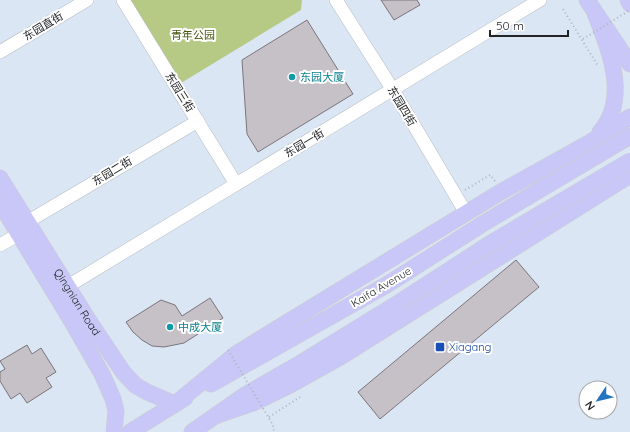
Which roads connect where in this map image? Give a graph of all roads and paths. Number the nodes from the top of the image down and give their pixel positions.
1 (87, 0) edge
2 (123, 0) edge
3 (336, 0) edge
4 (540, 0) edge
5 (628, 0) edge
6 (630, 4) edge
7 (591, 6) edge
8 (564, 9) dead end
9 (630, 10) edge
10 (583, 39) junction
11 (0, 52) edge
12 (630, 64) edge
13 (602, 72) dead end
14 (393, 90) junction
15 (630, 117) edge
16 (198, 120) junction
17 (630, 136) edge
18 (589, 143) junction
19 (630, 161) edge
20 (630, 176) edge
21 (0, 178) edge
22 (630, 182) edge
23 (236, 184) junction
24 (614, 185) junction
25 (500, 186) dead end
26 (456, 196) junction
27 (0, 203) edge
28 (466, 213) junction
29 (26, 228) junction
30 (0, 245) edge
31 (68, 286) junction
32 (228, 350) dead end
33 (300, 397) dead end
34 (175, 404) junction
35 (215, 416) junction
36 (269, 417) junction
37 (114, 432) edge
38 (130, 432) edge
39 (192, 432) edge
40 (202, 432) edge
41 (274, 432) edge

1 - 11 street, 东园直街
2 - 16 street, 东园三街
3 - 14 street, 东园四街
4 - 14 street, 东园一街
5 - 6 main road
7 - 12 main road
7 - 18 main road
8 - 10 path
9 - 10 path, bridge
10 - 13 path
14 - 23 street, 东园一街
14 - 26 street, 东园四街
15 - 18 main road
16 - 23 street, 东园三街
16 - 29 street, 东园二街
17 - 34 main road, Kaifa Avenue, bridge
18 - 24 main road
18 - 28 main road
19 - 35 main road, Kaifa Avenue, bridge
20 - 24 main road
21 - 29 main road, Qingnian Road
22 - 24 main road
23 - 31 street, 东园一街
24 - 35 main road
25 - 26 path
26 - 28 street, 东园四街
27 - 29 main road, Qingnian Road
28 - 34 main road
29 - 30 street, 东园二街
29 - 31 main road, Qingnian Road
29 - 37 main road, Qingnian Road
31 - 34 main road, Qingnian Road
32 - 36 path, bridge
33 - 36 path
34 - 38 main road, Kaifa Avenue
35 - 39 main road, Kaifa Avenue
35 - 40 street
36 - 41 path, bridge

